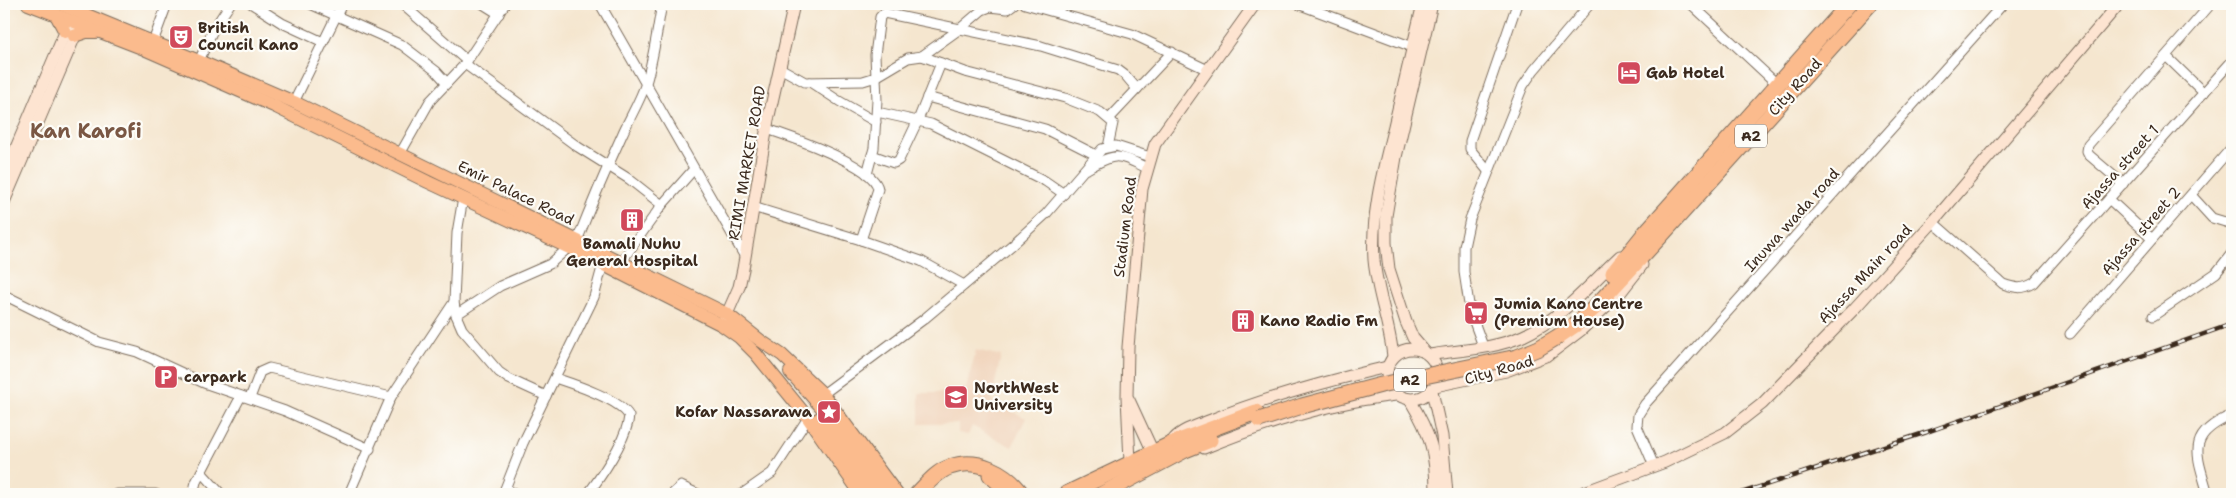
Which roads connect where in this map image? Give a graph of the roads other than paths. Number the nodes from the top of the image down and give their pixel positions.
1 (28, 4) edge
2 (168, 4) edge
3 (230, 4) edge
4 (254, 4) edge
5 (310, 4) edge
6 (342, 4) edge
7 (483, 4) edge
8 (504, 4) edge
9 (600, 4) edge
10 (662, 4) edge
11 (794, 4) edge
12 (1014, 4) edge
13 (1025, 4) edge
14 (1255, 4) edge
15 (1298, 4) edge
16 (1423, 4) edge
17 (1432, 4) edge
18 (1517, 4) edge
19 (1590, 4) edge
20 (1691, 4) edge
21 (1849, 4) edge
22 (1870, 4) edge
23 (2003, 4) edge
24 (2119, 4) edge
25 (2211, 4) edge
26 (408, 5) edge
27 (1044, 5) edge
28 (1006, 6) edge
29 (58, 9) edge
30 (499, 14) junction
31 (335, 17) junction
32 (75, 23) junction
33 (962, 28) junction
34 (153, 42) junction
35 (323, 42) junction
36 (1417, 48) junction
37 (1172, 52) junction
38 (922, 56) junction
39 (2166, 56) junction
40 (199, 61) junction
41 (2232, 61) edge
42 (466, 62) junction
43 (941, 63) junction
44 (780, 68) junction
45 (1208, 70) junction
46 (876, 77) junction
47 (231, 80) junction
48 (646, 82) junction
49 (810, 82) junction
50 (447, 83) junction
51 (1778, 84) junction
52 (1137, 89) junction
53 (2204, 93) junction
54 (927, 97) junction
55 (294, 102) junction
56 (876, 112) junction
57 (1109, 119) junction
58 (918, 120) junction
59 (876, 122) junction
60 (767, 129) junction
61 (1108, 147) junction
62 (2232, 147) edge
63 (400, 154) junction
64 (1096, 155) junction
65 (872, 156) junction
66 (1149, 162) junction
67 (608, 165) junction
68 (694, 169) junction
69 (1488, 171) junction
70 (1082, 172) junction
71 (867, 174) junction
72 (4, 176) edge
73 (2123, 184) junction
74 (1064, 194) junction
75 (2191, 195) junction
76 (463, 198) junction
77 (2109, 199) junction
78 (4, 202) edge
79 (662, 204) junction
80 (753, 207) junction
81 (1933, 222) junction
82 (2232, 224) edge
83 (1645, 233) junction
84 (1660, 238) junction
85 (2152, 239) junction
86 (861, 240) junction
87 (573, 244) junction
88 (2232, 253) edge
89 (745, 257) junction
90 (621, 262) junction
91 (1628, 263) junction
92 (603, 264) junction
93 (964, 285) junction
94 (4, 296) edge
95 (454, 302) junction
96 (456, 315) junction
97 (2153, 316) dead end
98 (725, 319) junction
99 (2070, 334) dead end
100 (761, 341) junction
101 (1483, 346) junction
102 (756, 354) junction
103 (1427, 354) junction
104 (1393, 357) junction
105 (1387, 368) junction
106 (556, 378) junction
107 (1433, 388) junction
108 (823, 394) junction
109 (1396, 395) junction
110 (241, 396) junction
111 (391, 396) junction
112 (546, 396) junction
113 (1127, 397) junction
114 (250, 398) junction
115 (1410, 400) junction
116 (2232, 415) edge
117 (808, 418) junction
118 (1176, 448) junction
119 (370, 449) junction
120 (1152, 452) junction
121 (1130, 462) junction
122 (1654, 466) junction
123 (201, 472) junction
124 (504, 492) edge
125 (879, 493) edge
126 (117, 494) edge
127 (156, 494) edge
128 (193, 494) edge
129 (222, 494) edge
130 (349, 494) edge
131 (517, 494) edge
132 (588, 494) edge
133 (672, 494) edge
134 (698, 494) edge
135 (742, 494) edge
136 (860, 494) edge
137 (897, 494) edge
138 (917, 494) edge
139 (928, 494) edge
140 (1006, 494) edge
141 (1022, 494) edge
142 (1066, 494) edge
143 (1102, 494) edge
144 (1436, 494) edge
145 (1447, 494) edge
146 (1579, 494) edge
147 (2208, 494) edge

1 - 29 main road, Emir Palace Road
2 - 34 street
3 - 40 street
4 - 35 street
5 - 31 street
6 - 31 street
7 - 30 street
8 - 30 street
9 - 48 street
10 - 48 street
11 - 44 main road, RIMI MARKET ROAD
12 - 28 street
13 - 27 street
14 - 45 main road, Stadium Road
15 - 36 street
16 - 36 main road
17 - 36 main road
18 - 69 street
19 - 69 street
20 - 51 street
21 - 51 highway, City Road / A2
22 - 84 highway, City Road / A2
23 - 122 street, Inuwa wada road
24 - 81 main road, Ajassa Main road
25 - 39 street
26 - 42 street
27 - 37 street
28 - 33 street
29 - 32 main road, Emir Palace Road
29 - 32 main road
30 - 42 street
31 - 35 street
31 - 50 street
32 - 34 main road, Emir Palace Road
32 - 47 main road, Emir Palace Road
32 - 72 main road
32 - 78 main road
33 - 38 street
33 - 46 street
33 - 52 street
34 - 40 main road, Emir Palace Road
35 - 55 street
36 - 103 main road
36 - 104 main road
37 - 45 street
37 - 52 street
38 - 43 street
38 - 46 street
39 - 53 street
39 - 73 street
40 - 47 main road, Emir Palace Road
41 - 53 street, Ajassa street 1
42 - 50 street
42 - 67 street
43 - 54 street
43 - 57 street
44 - 49 street
44 - 60 main road, RIMI MARKET ROAD
45 - 66 main road, Stadium Road
46 - 49 street
46 - 56 street
47 - 55 main road, Emir Palace Road
47 - 76 main road, Emir Palace Road
48 - 67 street
48 - 68 street
49 - 59 street
50 - 63 street
51 - 83 highway, City Road / A2
52 - 57 street
53 - 73 street, Ajassa street 1
54 - 58 street
54 - 64 street
55 - 63 main road, Emir Palace Road
56 - 58 street
56 - 59 street
57 - 61 street
58 - 65 street
58 - 74 street
59 - 65 street
60 - 71 street
60 - 80 main road, RIMI MARKET ROAD
61 - 64 street
61 - 66 street
62 - 75 street, Ajassa street 2
63 - 87 main road, Emir Palace Road
64 - 70 street
65 - 71 street
66 - 70 street
66 - 113 main road, Stadium Road
67 - 79 street
67 - 87 street
68 - 79 street
68 - 89 street
69 - 101 street
70 - 74 street
71 - 86 street
73 - 77 street, Ajassa street 1
74 - 93 street
75 - 82 street
75 - 85 street, Ajassa street 2
76 - 87 main road, Emir Palace Road
76 - 95 street
77 - 81 street, Ajassa street 1
77 - 85 street
79 - 90 street
80 - 86 street
80 - 89 main road, RIMI MARKET ROAD
81 - 122 main road, Ajassa Main road
83 - 91 highway, City Road / A2
83 - 101 main road, City Road / A2
84 - 91 highway, City Road / A2
84 - 107 main road, City Road / A2
85 - 99 street, Ajassa street 2
86 - 93 street
87 - 90 main road, Emir Palace Road
87 - 92 main road, Emir Palace Road
87 - 96 street
88 - 97 street
89 - 98 main road, RIMI MARKET ROAD
90 - 98 main road, Emir Palace Road
91 - 118 highway, A2, bridge
92 - 98 main road, Emir Palace Road
92 - 106 street
93 - 108 street
94 - 110 street
95 - 96 street
95 - 111 street
96 - 112 street
98 - 100 main road, Emir Palace Road
98 - 102 main road, Emir Palace Road
100 - 108 main road, Emir Palace Road
100 - 125 main road
101 - 103 main road, City Road / A2
102 - 117 main road, Emir Palace Road
102 - 125 main road
103 - 104 main road
103 - 107 main road
104 - 105 main road
105 - 109 main road
105 - 118 main road, A2
106 - 112 street
106 - 132 street
107 - 115 main road
107 - 145 main road
108 - 137 main road, Emir Palace Road
109 - 115 main road
109 - 118 main road, A2
110 - 114 street
110 - 123 street
111 - 114 street
111 - 119 street
112 - 124 street
113 - 120 main road, Stadium Road
113 - 121 main road, Stadium Road
114 - 119 street
115 - 144 main road
116 - 147 street
117 - 135 street
117 - 136 main road, Emir Palace Road
118 - 120 highway, A2
118 - 143 highway, A2
119 - 130 street
120 - 121 highway, A2
121 - 142 highway, A2
122 - 146 main road, Ajassa Main road
123 - 128 street
123 - 129 street
124 - 131 street
126 - 127 street
133 - 134 street
138 - 141 highway
139 - 140 highway

